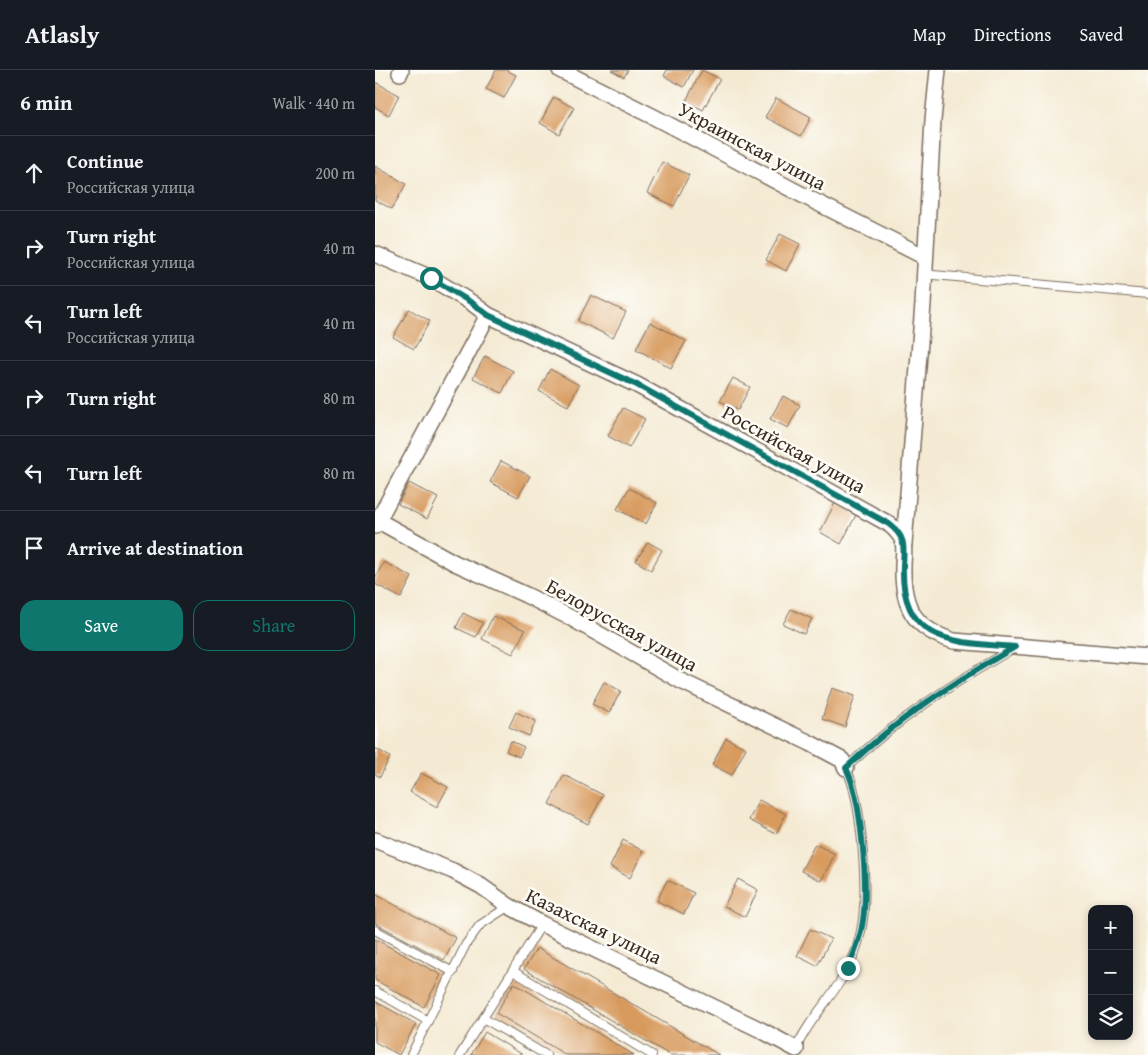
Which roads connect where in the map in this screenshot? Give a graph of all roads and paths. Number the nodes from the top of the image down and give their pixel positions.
1 (560, 70) edge
2 (938, 70) edge
3 (375, 254) edge
4 (925, 260) junction
5 (1148, 294) edge
6 (488, 315) junction
7 (376, 522) edge
8 (904, 546) junction
9 (1015, 647) junction
10 (1148, 657) edge
11 (846, 768) junction
12 (375, 840) edge
13 (509, 906) junction
14 (542, 924) junction
15 (375, 930) edge
16 (513, 971) junction
17 (453, 972) junction
18 (375, 991) edge
19 (483, 1018) junction
20 (428, 1021) junction
21 (795, 1052) edge
22 (411, 1055) edge
23 (460, 1055) edge
24 (545, 1055) edge
25 (653, 1055) edge

1 - 4 street, Украинская улица
2 - 4 street
3 - 6 street, Российская улица
4 - 5 lane
4 - 8 street
6 - 7 street
6 - 8 street, Российская улица
7 - 11 street, Белорусская улица
8 - 9 street
9 - 10 street
9 - 11 lane
11 - 21 lane
12 - 13 street, Казахская улица
13 - 14 street, Казахская улица
13 - 17 lane
14 - 16 lane
14 - 21 street, Казахская улица
15 - 17 lane
16 - 19 lane
16 - 25 lane
17 - 20 lane
18 - 20 lane
19 - 23 lane
19 - 24 lane
20 - 22 lane

